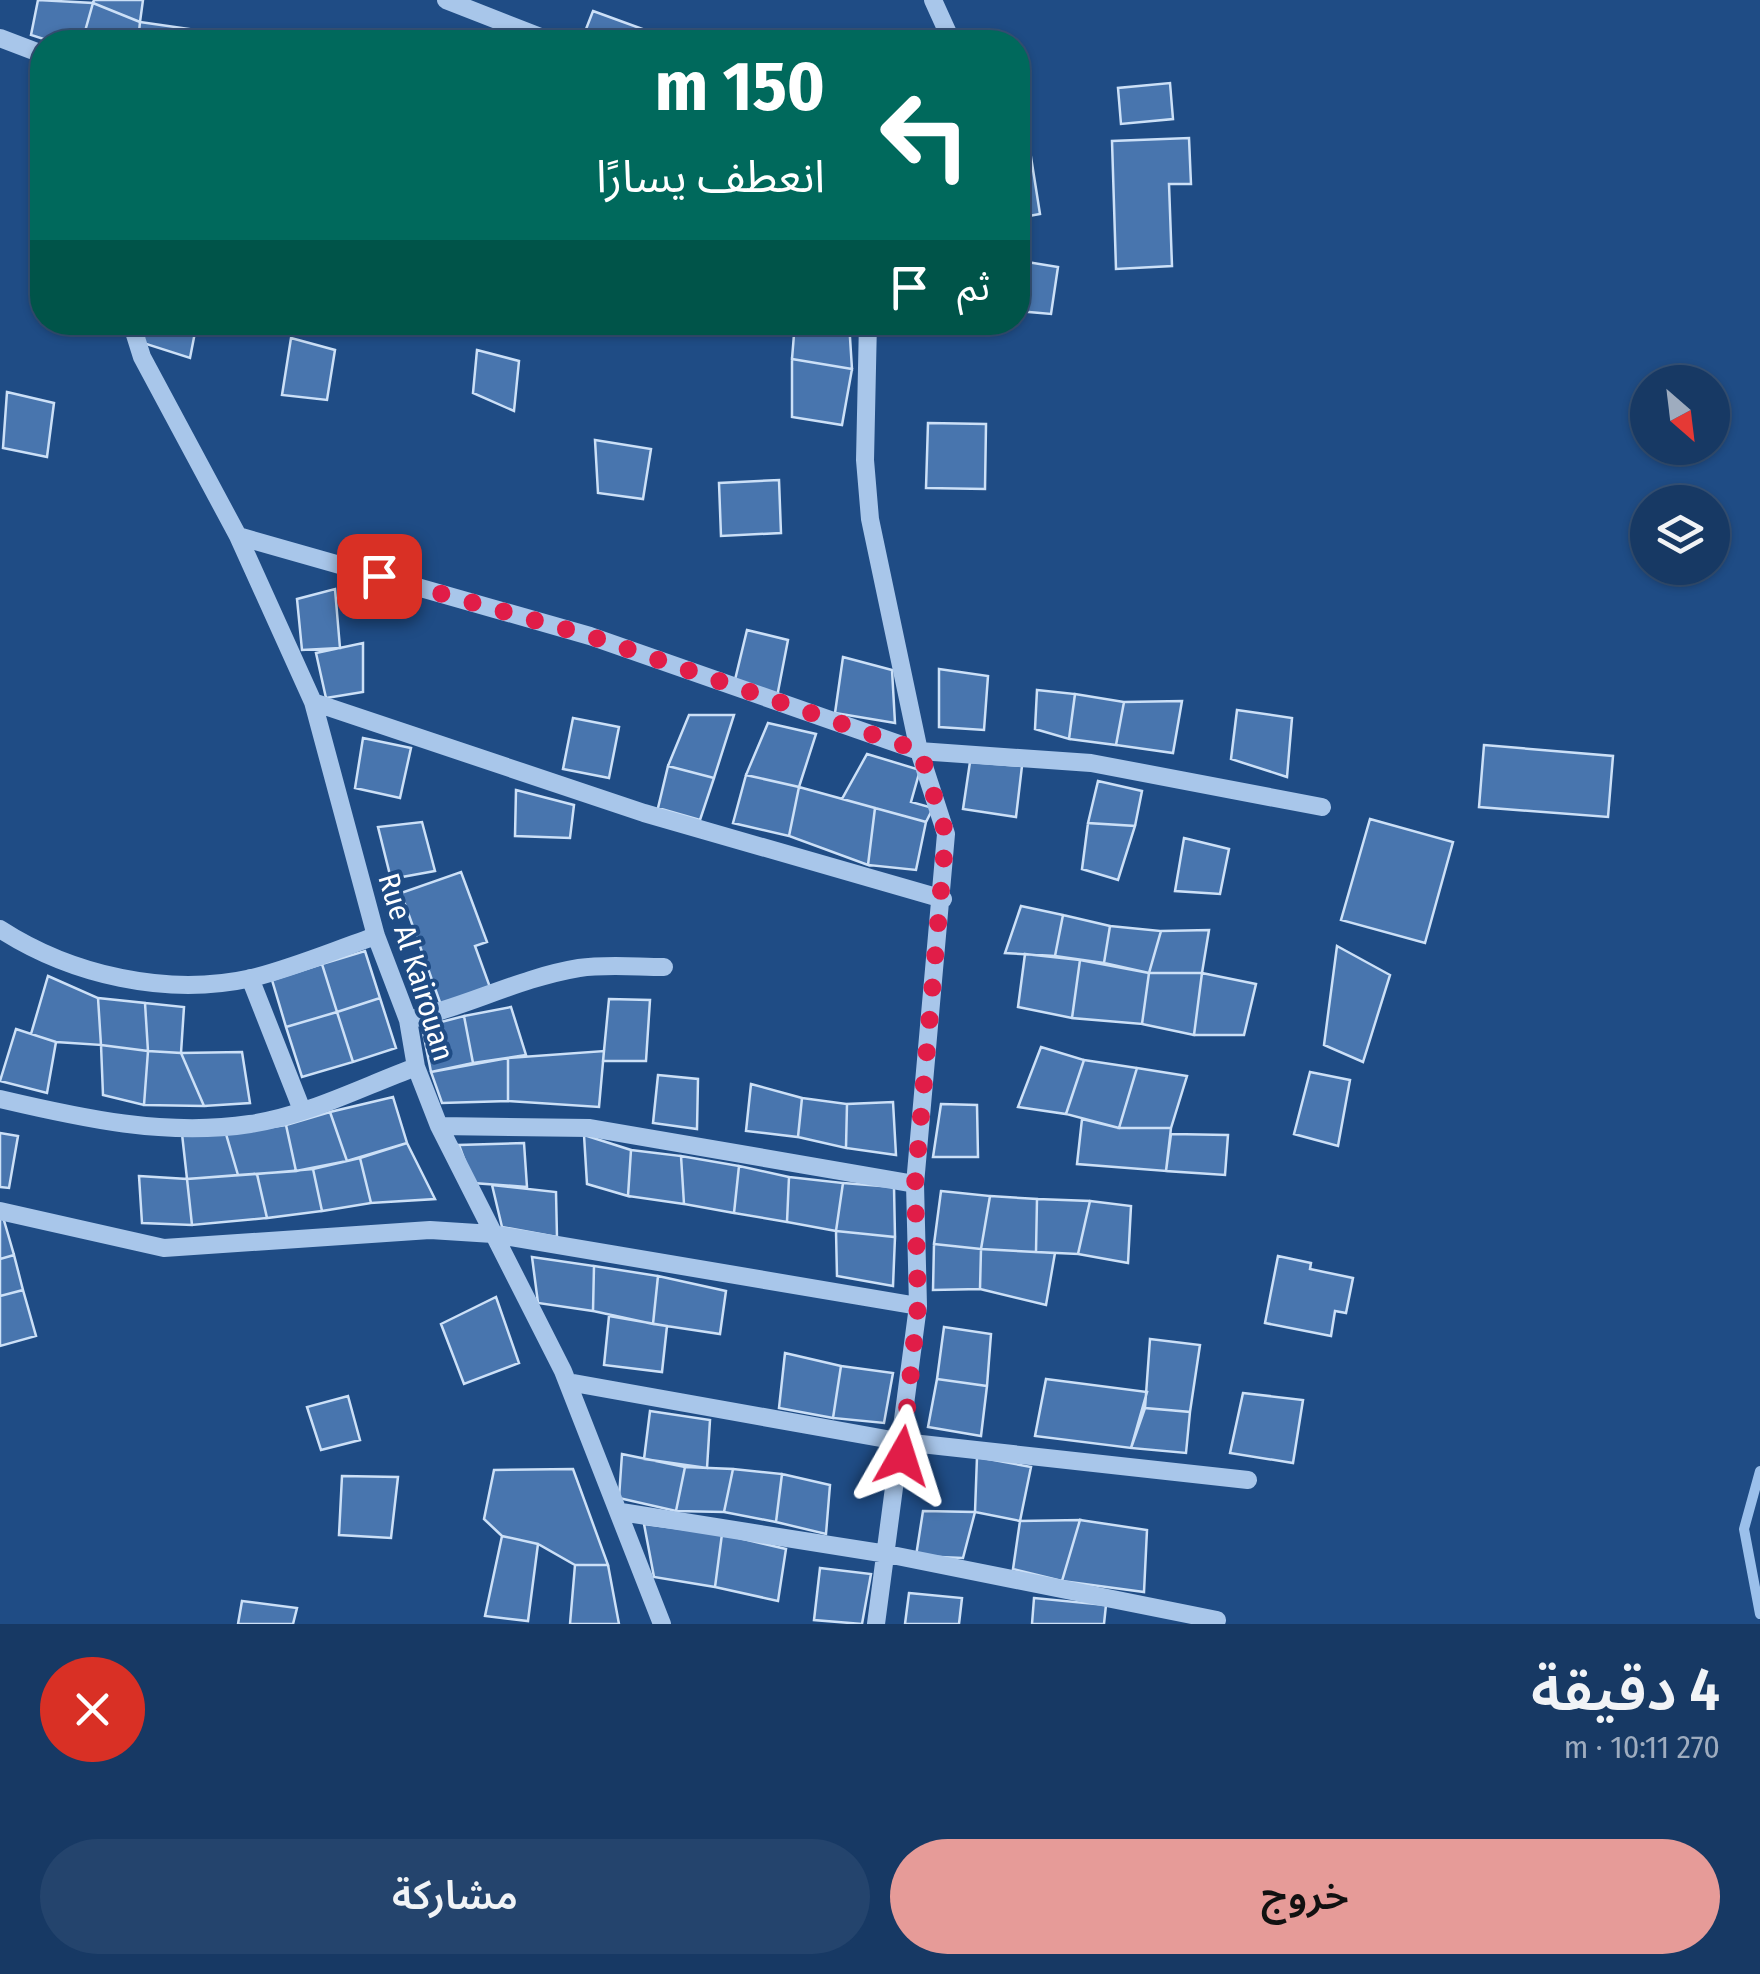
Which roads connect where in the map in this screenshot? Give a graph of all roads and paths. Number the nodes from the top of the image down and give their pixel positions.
1 (446, 0) edge
2 (933, 0) edge
3 (522, 30) edge
4 (947, 30) edge
5 (0, 38) edge
6 (30, 49) edge
7 (134, 335) edge
8 (868, 335) edge
9 (238, 536) junction
10 (313, 702) junction
11 (920, 751) junction
12 (1322, 807) dead end
13 (943, 900) junction
14 (0, 929) edge
15 (376, 936) junction
16 (664, 967) dead end
17 (250, 978) junction
18 (408, 1020) junction
19 (416, 1067) junction
20 (0, 1099) edge
21 (302, 1110) junction
22 (438, 1126) junction
23 (915, 1184) junction
24 (0, 1211) edge
25 (494, 1234) junction
26 (918, 1306) junction
27 (568, 1382) junction
28 (903, 1442) junction
29 (1248, 1480) dead end
30 (622, 1512) junction
31 (887, 1554) junction
32 (1217, 1620) dead end
33 (662, 1624) edge
34 (876, 1624) edge

1 - 3 street
2 - 4 street
5 - 6 street
7 - 9 street, Rue Al Kairouan
8 - 11 street
9 - 10 street, Rue Al Kairouan
9 - 11 street
10 - 13 street
10 - 15 street, Rue Al Kairouan
11 - 12 street
11 - 13 street
13 - 23 street
14 - 17 street
15 - 17 street
15 - 18 street, Rue Al Kairouan
16 - 18 street
17 - 21 street
18 - 19 street, Rue Al Kairouan
19 - 21 street
19 - 22 street, Rue Al Kairouan
20 - 21 street
22 - 23 street
22 - 25 street, Rue Al Kairouan
23 - 26 street
24 - 25 street
25 - 26 street
25 - 27 street, Rue Al Kairouan
26 - 28 street
27 - 28 street
27 - 30 street, Rue Al Kairouan
28 - 29 street
28 - 31 street
30 - 31 street
30 - 33 street, Rue Al Kairouan
31 - 32 street
31 - 34 street

